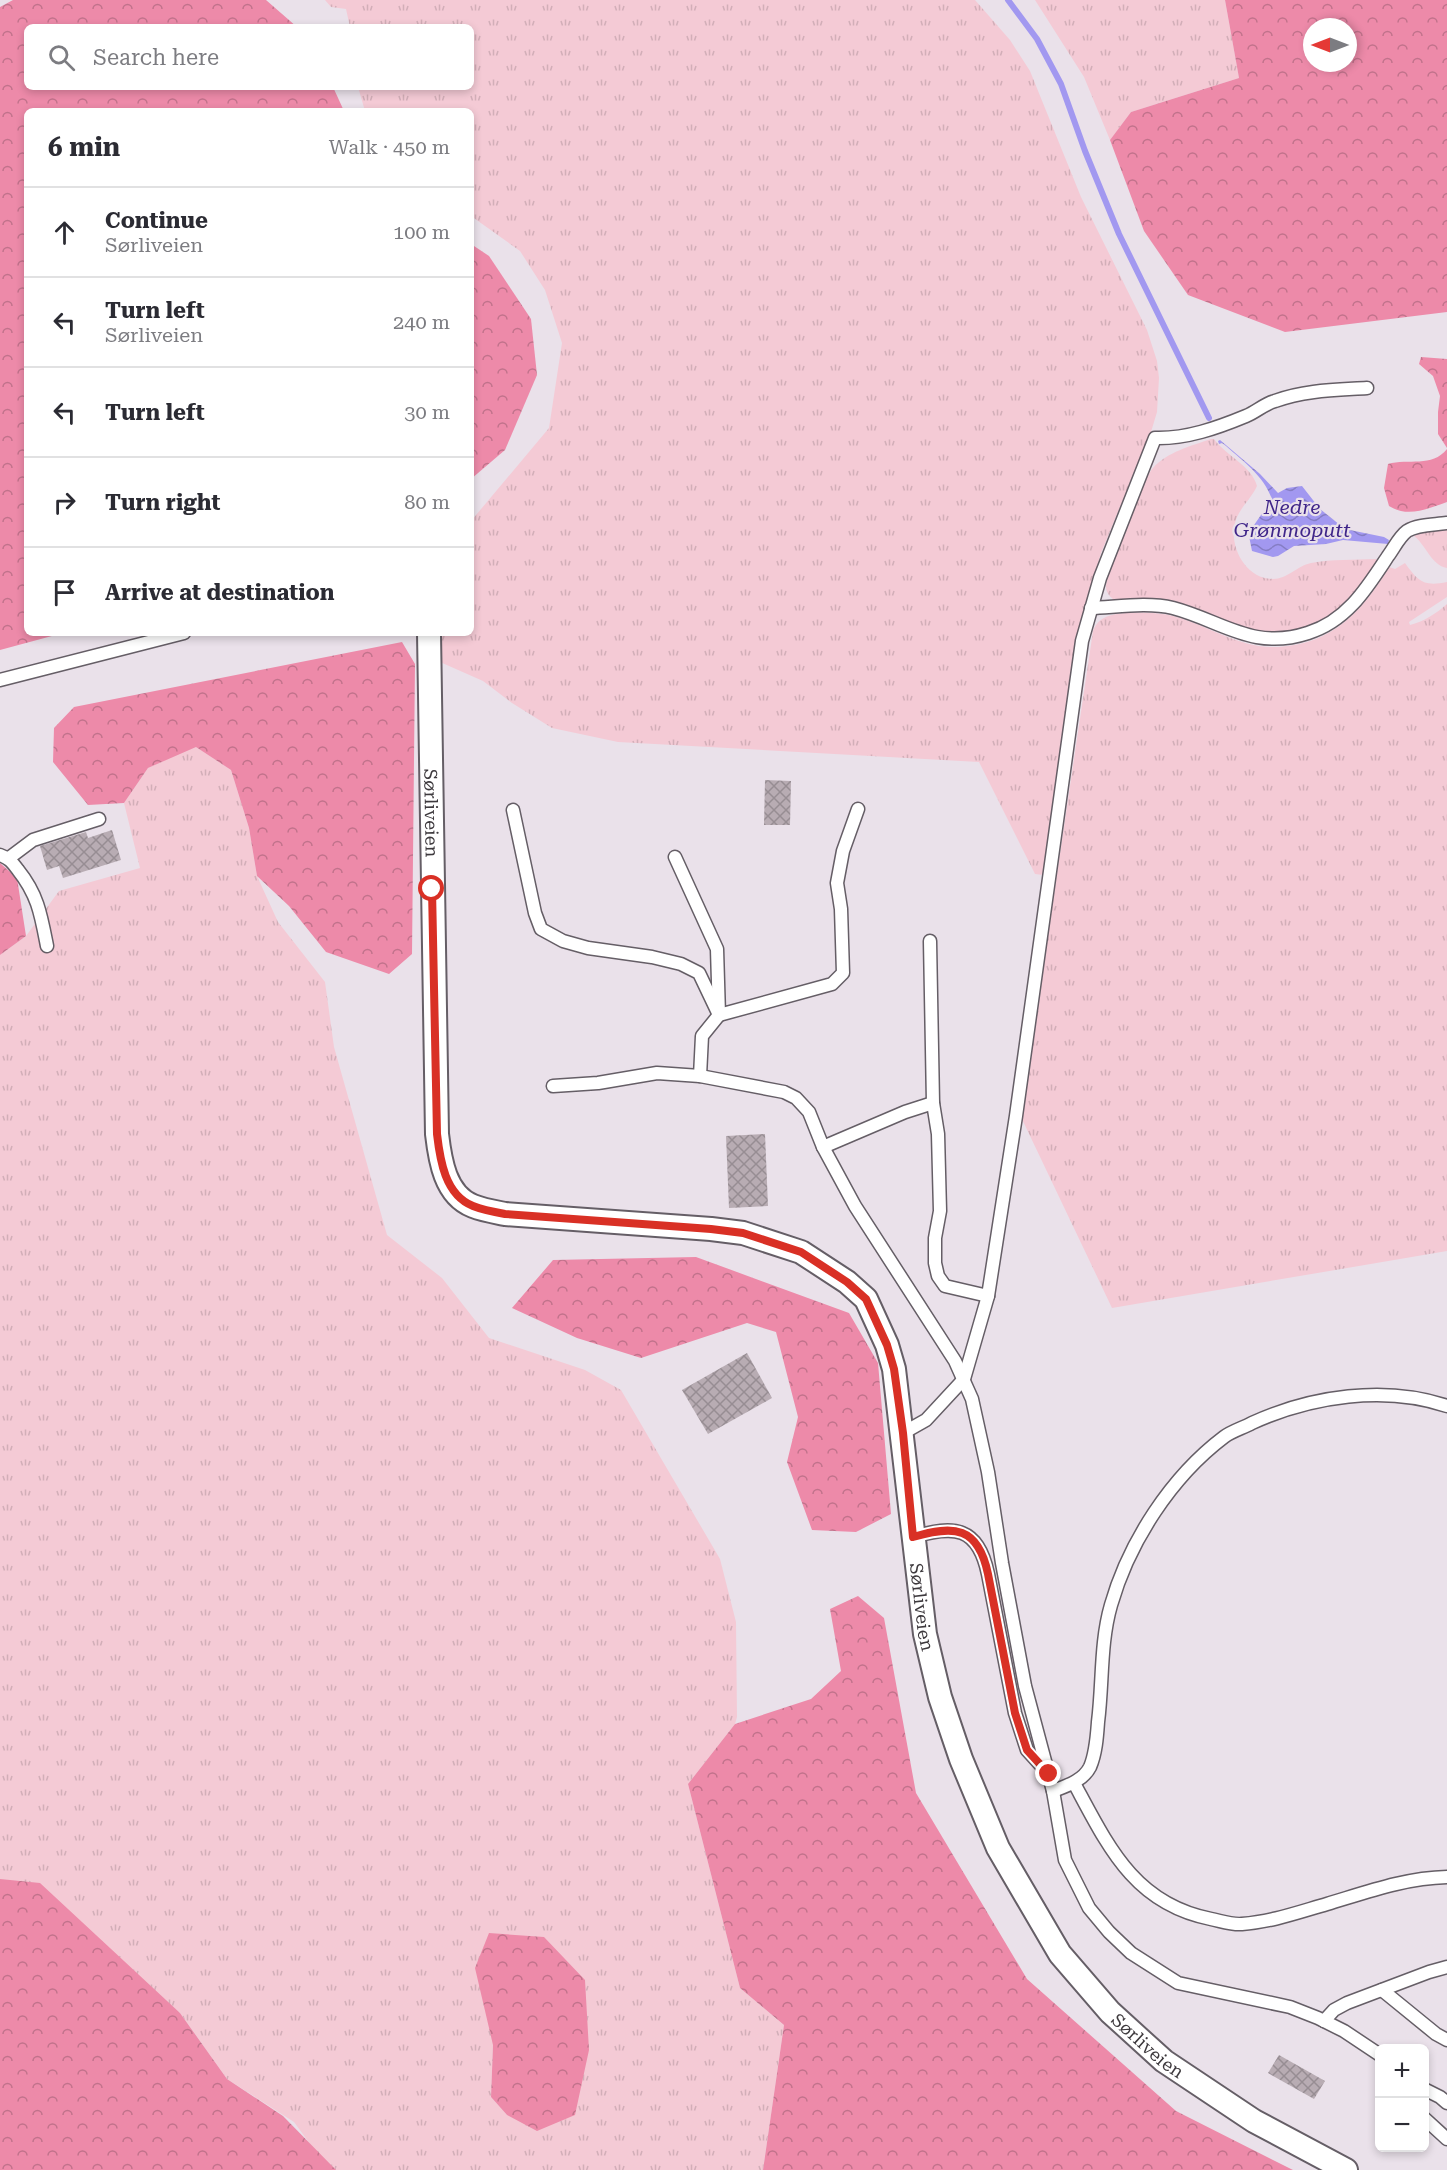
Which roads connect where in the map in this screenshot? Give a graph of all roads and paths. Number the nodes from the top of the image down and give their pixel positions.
1 (1367, 388) dead end
2 (1447, 524) edge
3 (1091, 608) junction
4 (172, 636) edge
5 (429, 636) edge
6 (0, 680) edge
7 (858, 808) dead end
8 (513, 810) dead end
9 (99, 819) dead end
10 (4, 856) edge
11 (675, 857) dead end
12 (930, 941) dead end
13 (46, 946) dead end
14 (719, 1015) junction
15 (700, 1076) junction
16 (554, 1086) dead end
17 (933, 1103) junction
18 (823, 1148) junction
19 (988, 1296) junction
20 (964, 1379) junction
21 (1447, 1406) edge
22 (903, 1433) junction
23 (913, 1537) junction
24 (1049, 1774) junction
25 (1074, 1783) junction
26 (1053, 1791) junction
27 (1447, 1877) edge
28 (1447, 1967) edge
29 (1382, 1989) junction
30 (1324, 2021) junction
31 (1447, 2040) edge
32 (1375, 2052) edge
33 (1429, 2092) edge
34 (1447, 2103) edge
35 (1429, 2122) edge
36 (1447, 2139) edge
37 (1346, 2170) edge

1 - 3 lane
2 - 3 lane
3 - 19 lane
4 - 6 lane
5 - 22 street, Sørliveien
7 - 14 lane
8 - 14 lane
9 - 10 lane
10 - 13 lane
11 - 14 lane
12 - 17 lane
14 - 15 lane
15 - 16 lane
15 - 18 lane
17 - 18 lane
17 - 19 lane
18 - 20 lane
19 - 20 lane
20 - 22 lane
20 - 24 lane
21 - 25 lane
22 - 23 street, Sørliveien
23 - 24 lane
23 - 37 street, Sørliveien
24 - 26 lane
25 - 26 lane
25 - 27 lane
26 - 30 lane
28 - 29 lane
29 - 30 lane
29 - 31 lane
30 - 32 lane
33 - 34 lane
35 - 36 lane

